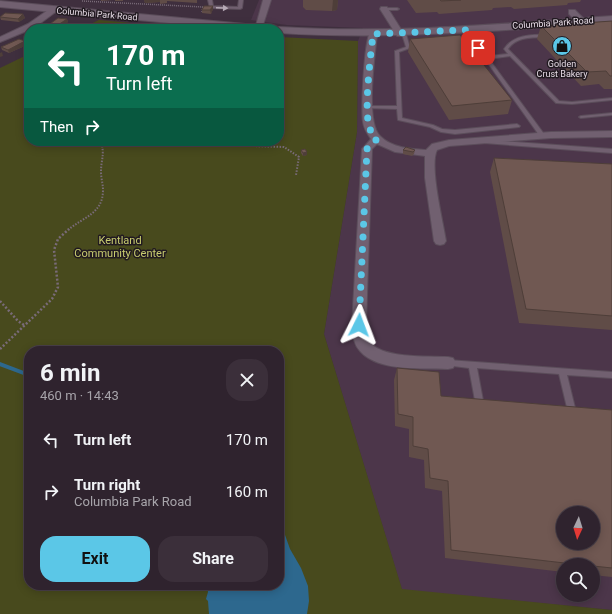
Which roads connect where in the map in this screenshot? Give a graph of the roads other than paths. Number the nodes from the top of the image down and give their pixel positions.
1 (210, 0) edge
2 (241, 0) edge
3 (267, 0) edge
4 (0, 4) edge
5 (384, 9) joint
6 (397, 9) dead end
7 (54, 10) junction
8 (572, 12) dead end
9 (612, 19) edge
10 (581, 21) junction
11 (34, 24) edge
12 (207, 24) edge
13 (263, 24) edge
14 (24, 29) edge
15 (284, 30) edge
16 (466, 30) junction
17 (373, 34) junction
18 (402, 34) junction
19 (549, 36) edge
20 (0, 40) edge
21 (511, 56) junction
22 (484, 58) junction
23 (612, 99) edge
24 (368, 106) junction
25 (399, 108) junction
26 (612, 114) edge
27 (581, 116) dead end
28 (517, 126) dead end
29 (541, 134) junction
30 (612, 134) edge
31 (377, 139) junction
32 (472, 141) junction
33 (612, 151) edge
34 (429, 153) junction
35 (440, 241) dead end
36 (448, 363) joint
37 (472, 364) junction
38 (562, 371) junction
39 (612, 375) edge
40 (480, 406) edge
41 (573, 416) edge

1 -> 2 lane
3 - 13 street
4 - 7 street, Columbia Park Road
5 - 6 lane
5 - 18 street
7 - 11 street
7 - 12 street, Columbia Park Road
8 - 10 street
9 - 10 street, Columbia Park Road
10 - 16 street, Columbia Park Road
14 - 20 street
15 - 17 street, Columbia Park Road
16 - 18 street, Columbia Park Road
16 - 22 lane
17 - 18 street, Columbia Park Road
17 - 24 street
18 - 25 lane
19 - 21 lane
21 - 22 lane
21 - 23 lane
22 - 29 lane
24 - 25 lane
24 - 31 street
25 - 28 lane
26 - 27 lane
29 - 30 street
29 - 32 street
31 - 34 street
31 - 36 street
32 - 33 lane
32 - 34 street
34 - 35 street
36 - 37 lane
37 - 38 lane
37 - 40 lane
38 - 39 lane
38 - 41 lane

